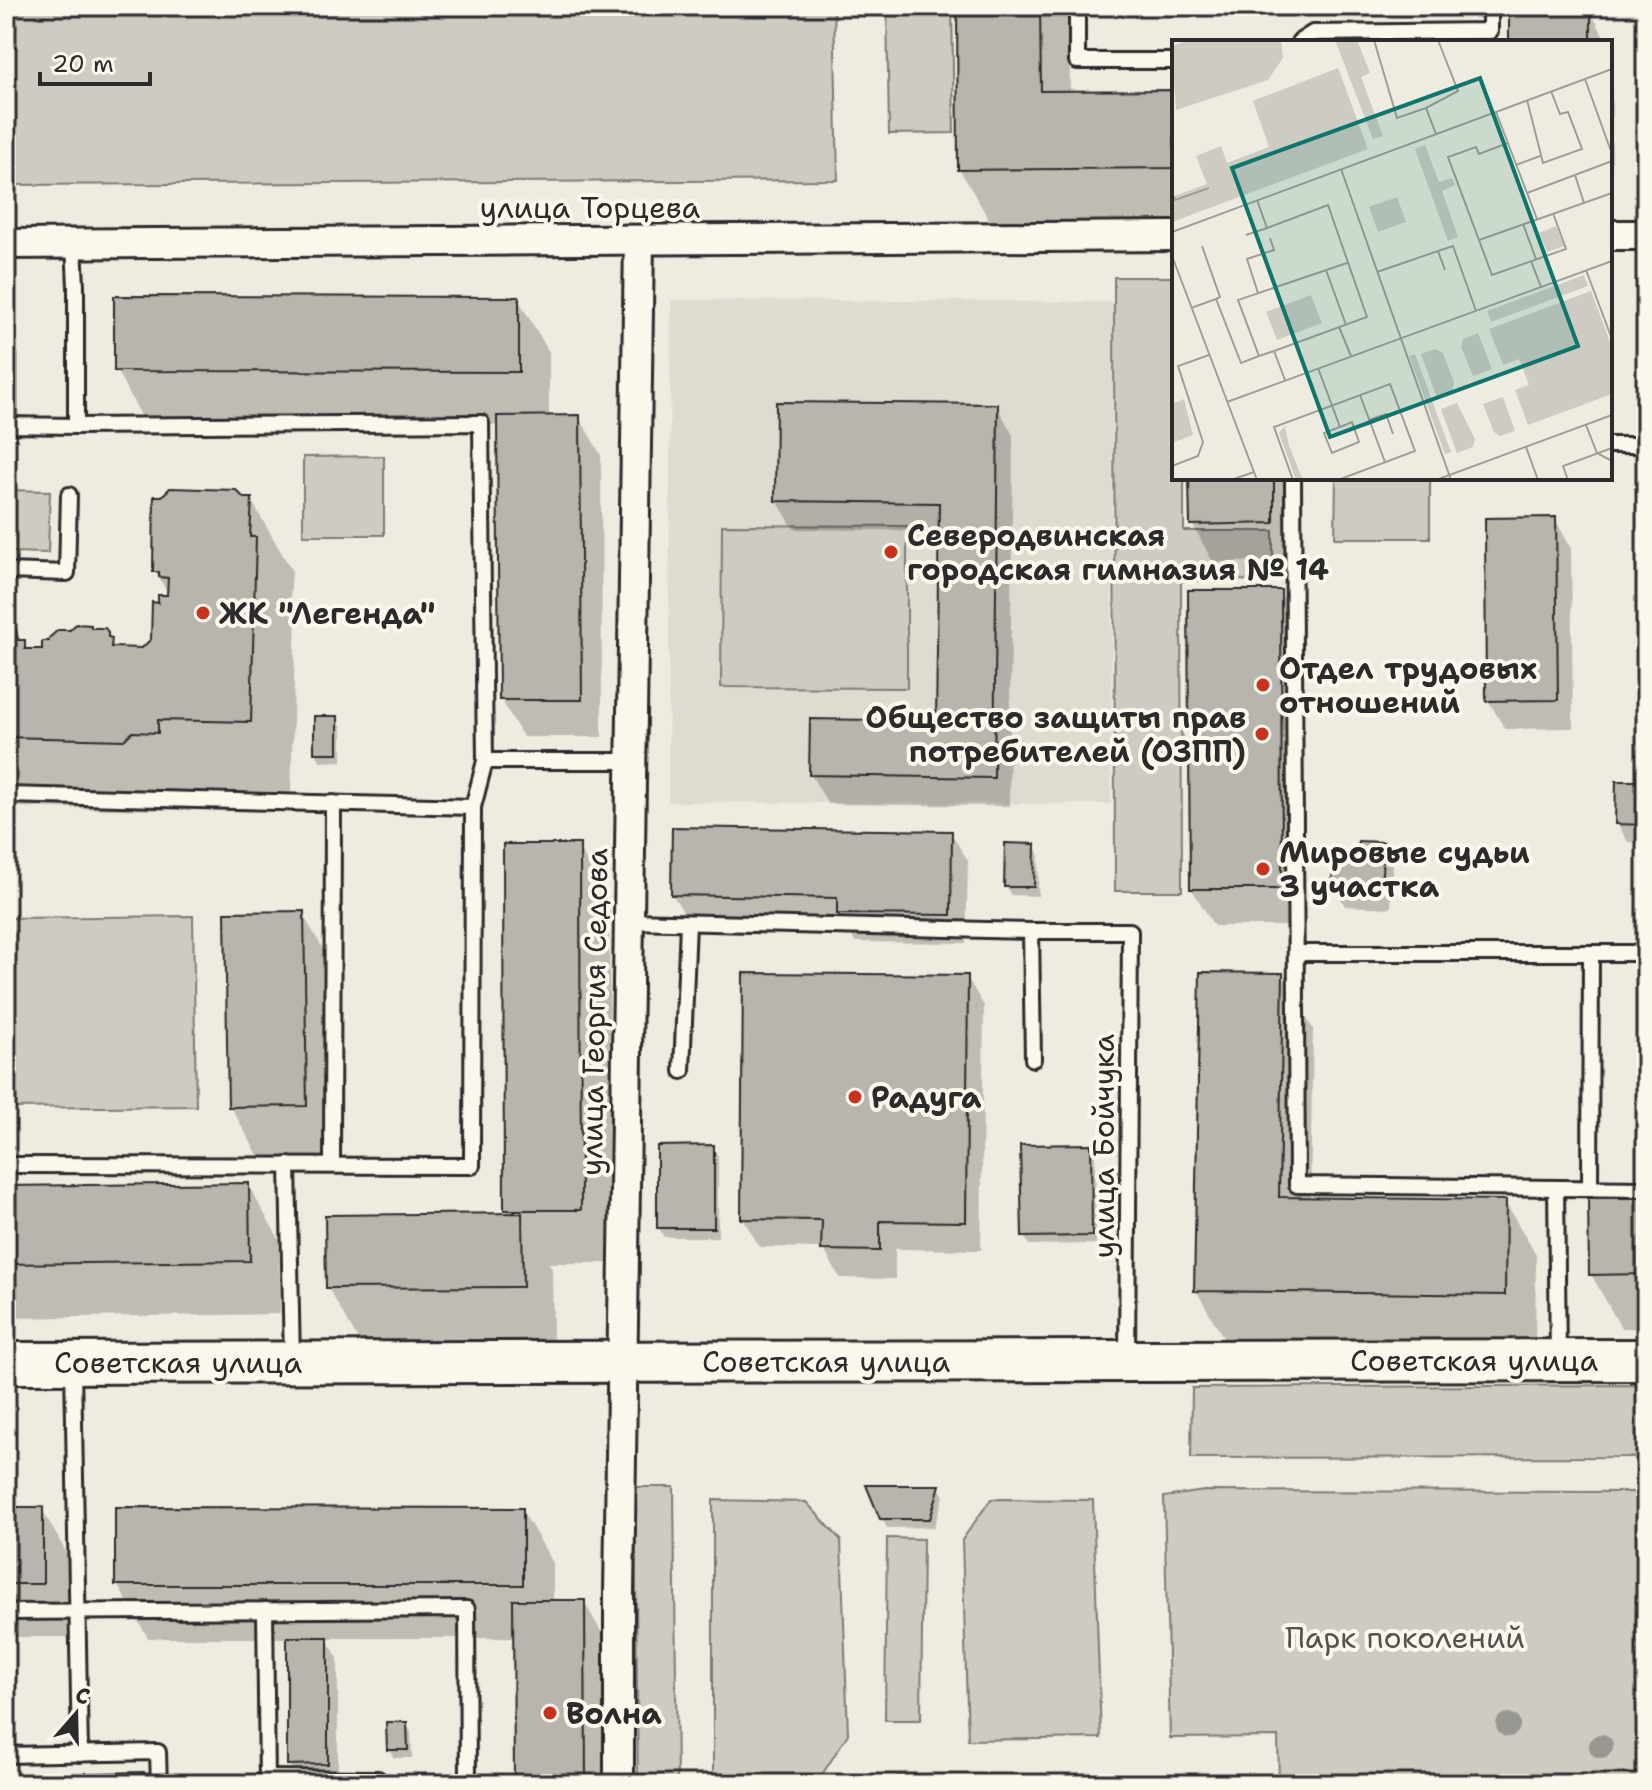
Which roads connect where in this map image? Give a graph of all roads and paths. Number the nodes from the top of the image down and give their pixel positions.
1 (1077, 6) edge
2 (1490, 6) edge
3 (1302, 40) edge
4 (1172, 61) edge
5 (1612, 235) edge
6 (1646, 235) edge
7 (1172, 236) edge
8 (639, 241) junction
9 (74, 243) junction
10 (6, 244) edge
11 (6, 425) edge
12 (76, 426) junction
13 (1612, 445) edge
14 (1646, 445) edge
15 (1293, 480) edge
16 (69, 495) dead end
17 (6, 571) edge
18 (485, 761) junction
19 (631, 761) junction
20 (6, 795) edge
21 (333, 803) junction
22 (473, 807) junction
23 (629, 921) junction
24 (688, 923) junction
25 (1031, 931) junction
26 (1296, 953) junction
27 (1591, 953) junction
28 (1646, 953) edge
29 (1033, 1059) dead end
30 (682, 1071) dead end
31 (6, 1165) edge
32 (288, 1165) junction
33 (332, 1165) junction
34 (1556, 1188) junction
35 (1590, 1188) junction
36 (1646, 1189) edge
37 (1127, 1360) junction
38 (1558, 1360) junction
39 (1646, 1360) edge
40 (292, 1362) junction
41 (623, 1362) junction
42 (6, 1363) edge
43 (73, 1363) junction
44 (265, 1610) junction
45 (77, 1611) junction
46 (6, 1612) edge
47 (80, 1754) junction
48 (6, 1755) edge
49 (267, 1781) edge
50 (159, 1784) edge
51 (378, 1784) edge
52 (468, 1784) edge
53 (619, 1784) edge

1 - 4 lane
2 - 3 lane
5 - 6 street
7 - 8 street, улица Торцева
8 - 9 street, улица Торцева
8 - 19 street, улица Георгия Седова
9 - 10 street, улица Торцева
9 - 12 lane
11 - 12 lane
12 - 18 lane
13 - 14 lane
15 - 26 lane
16 - 17 lane
18 - 19 lane
18 - 22 lane
19 - 23 street, улица Георгия Седова
20 - 21 lane
21 - 22 lane
21 - 33 lane
22 - 33 lane
23 - 24 lane
23 - 41 street, улица Георгия Седова
24 - 25 lane
24 - 30 lane
25 - 29 lane
25 - 37 lane, улица Бойчука
26 - 27 lane
26 - 34 lane
27 - 28 lane
27 - 35 lane
31 - 32 lane
32 - 33 lane
32 - 40 lane
34 - 35 lane
34 - 38 lane
35 - 36 lane
37 - 38 street, Советская улица
37 - 41 street, Советская улица
38 - 39 street, Советская улица
40 - 41 street, Советская улица
40 - 43 street, Советская улица
41 - 53 street, улица Георгия Седова
42 - 43 street, Советская улица
43 - 45 lane
44 - 45 lane
44 - 49 lane
44 - 52 lane
45 - 46 lane
45 - 47 lane
47 - 48 lane
47 - 50 lane
49 - 51 lane

